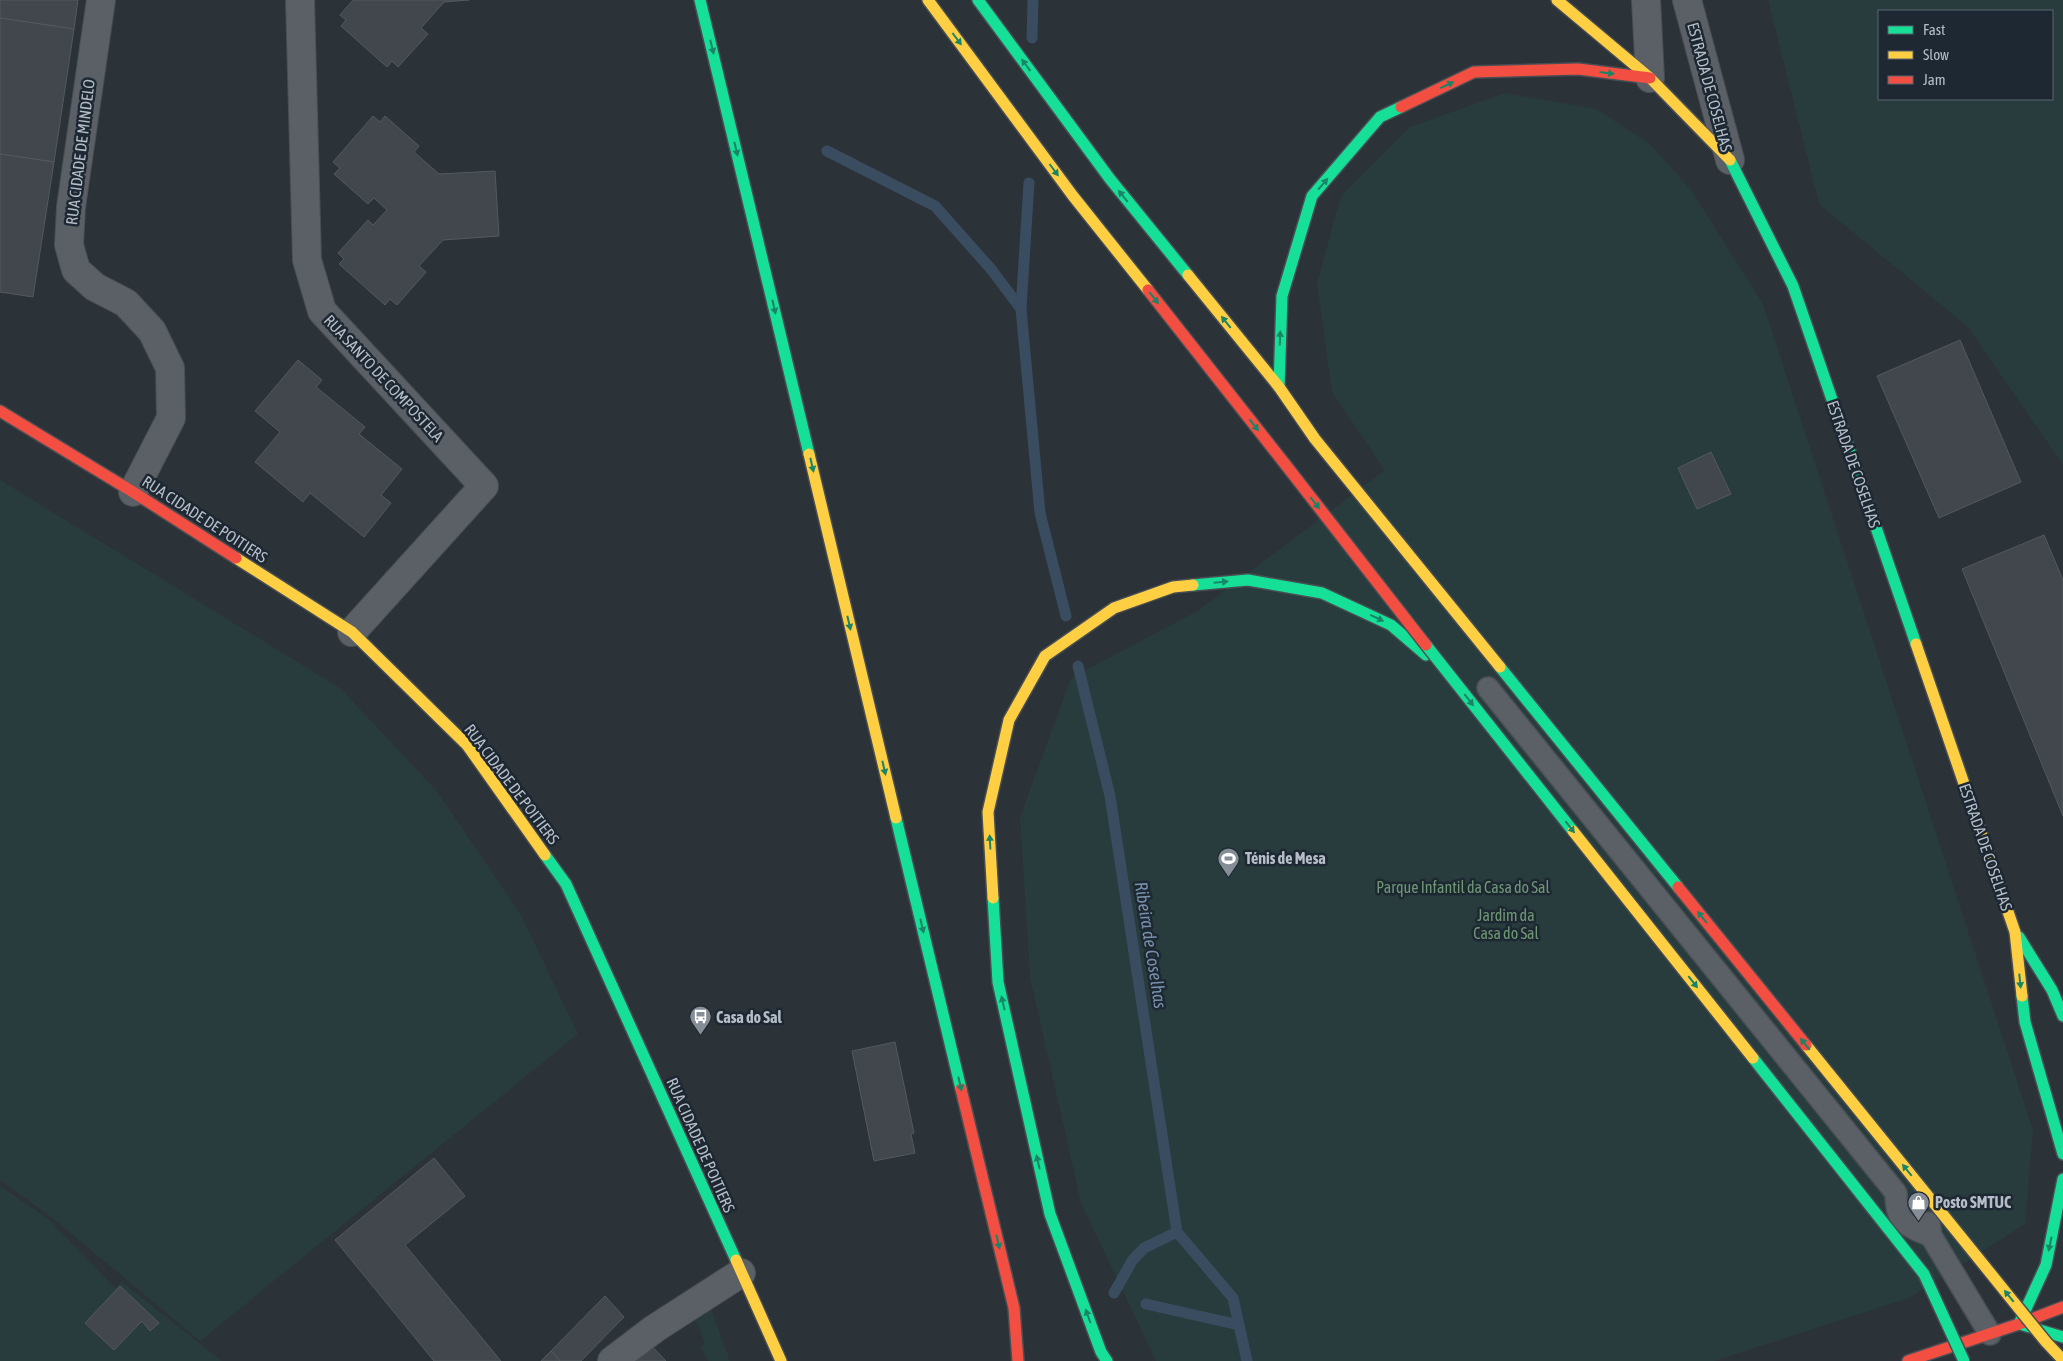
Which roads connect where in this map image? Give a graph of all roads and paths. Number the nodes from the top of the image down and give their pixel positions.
1 (101, 0) edge
2 (300, 0) edge
3 (700, 0) edge
4 (928, 0) edge
5 (978, 0) edge
6 (1557, 0) edge
7 (1646, 0) edge
8 (1687, 0) edge
9 (1650, 78) junction
10 (1730, 160) junction
11 (1279, 387) junction
12 (0, 411) edge
13 (132, 492) junction
14 (352, 632) junction
15 (1448, 673) junction
16 (1488, 688) dead end
17 (2015, 932) junction
18 (2063, 1016) edge
19 (2063, 1154) edge
20 (2063, 1179) edge
21 (741, 1272) junction
22 (2063, 1307) edge
23 (2019, 1324) junction
24 (1990, 1334) junction
25 (2063, 1337) edge
26 (2063, 1360) edge
27 (612, 1361) edge
28 (781, 1361) edge
29 (1018, 1361) edge
30 (1106, 1361) edge
31 (1908, 1361) edge
32 (1964, 1361) edge

1 - 13 street, RUA CIDADE DE MINDELO
2 - 14 street, RUA SANTO DE COMPOSTELA
3 -> 29 main road
4 -> 15 main road, bridge
11 -> 5 main road
6 - 9 main road
7 - 9 street
8 - 10 street, ESTRADA DE COSELHAS
9 - 10 main road
11 -> 9 main road
10 - 17 main road, ESTRADA DE COSELHAS
26 -> 11 main road, bridge
12 - 13 main road, RUA CIDADE DE POITIERS
13 - 14 main road, RUA CIDADE DE POITIERS
14 - 21 main road, RUA CIDADE DE POITIERS
30 -> 15 main road, bridge
15 -> 32 main road, bridge
16 - 24 lane
17 - 18 main road
17 -> 19 main road
20 -> 23 main road
21 - 27 street
21 - 28 main road, RUA CIDADE DE POITIERS
22 - 23 main road
23 - 24 main road
23 - 25 main road
24 - 31 main road

